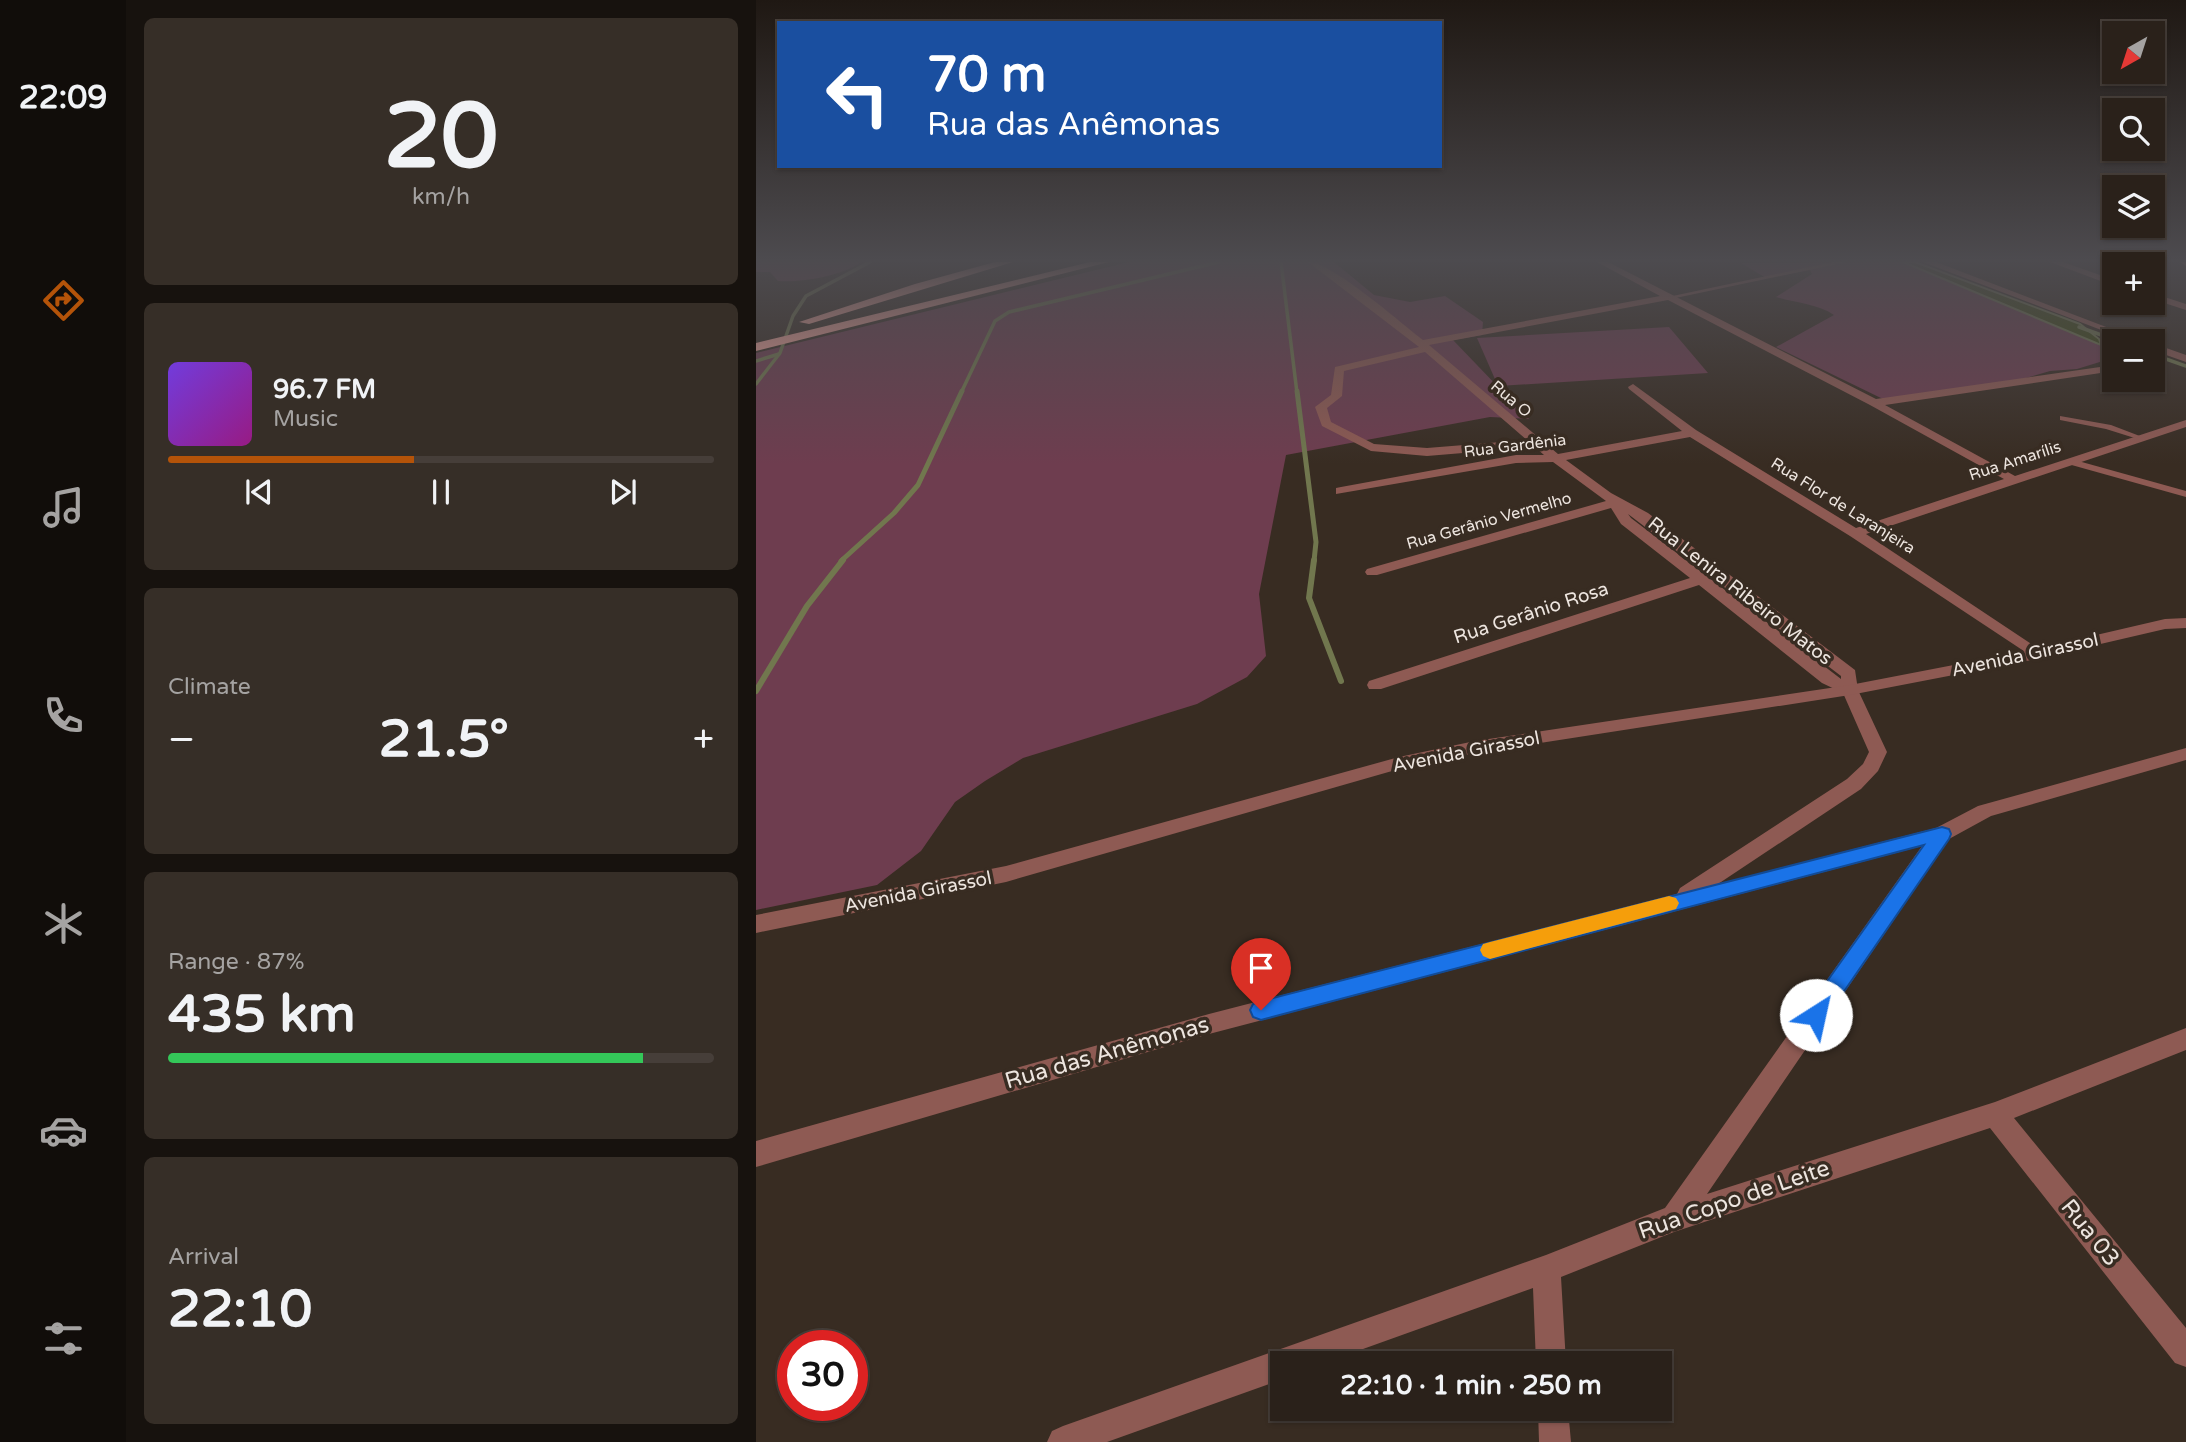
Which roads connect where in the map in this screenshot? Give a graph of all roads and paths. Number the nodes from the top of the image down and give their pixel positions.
1 (790, 329) edge
2 (803, 329) edge
3 (818, 329) edge
4 (1400, 329) edge
5 (1507, 329) edge
6 (1729, 329) edge
7 (759, 340) edge
8 (1422, 346) junction
9 (2165, 351) edge
10 (2186, 359) edge
11 (2102, 370) edge
12 (1633, 387) dead end
13 (1874, 402) junction
14 (2063, 418) dead end
15 (2186, 423) edge
16 (1692, 433) junction
17 (2141, 438) junction
18 (1538, 443) junction
19 (1556, 458) junction
20 (2071, 461) junction
21 (2014, 481) junction
22 (1341, 491) dead end
23 (2186, 495) edge
24 (1615, 503) junction
25 (1855, 533) junction
26 (1372, 572) dead end
27 (1700, 580) junction
28 (2186, 623) edge
29 (2036, 654) junction
30 (1375, 685) dead end
31 (1850, 690) junction
32 (2186, 754) edge
33 (1942, 834) junction
34 (1675, 902) junction
35 (756, 924) edge
36 (2186, 1039) edge
37 (1994, 1114) junction
38 (756, 1154) edge
39 (1674, 1219) junction
40 (1546, 1269) junction
41 (1317, 1351) edge
42 (1550, 1351) edge
43 (2186, 1352) edge
44 (1270, 1368) edge
45 (1554, 1421) edge
46 (1063, 1442) edge
47 (1555, 1442) edge

1 - 7 highway
2 - 7 highway
3 - 7 highway
4 - 8 street, Rua O
5 - 8 street
6 - 13 street
8 - 18 street, Rua O
8 - 18 street
9 - 10 street
11 - 13 street
12 - 16 street, Rua Flor de Laranjeira
13 - 21 street
14 - 17 lane
15 - 17 street, Rua Amarílis
16 - 19 street, Rua Gardênia
16 - 25 street, Rua Flor de Laranjeira
17 - 20 street, Rua Amarílis
18 - 19 street, Rua O
19 - 22 street, Rua Gardênia
19 - 24 street, Rua Lenira Ribeiro Matos
20 - 21 street, Rua Amarílis
20 - 23 lane
21 - 25 street, Rua Amarílis
24 - 26 street, Rua Gerânio Vermelho
24 - 27 street, Rua Lenira Ribeiro Matos
24 - 31 street, Rua Lenira Ribeiro Matos
25 - 29 street, Rua Flor de Laranjeira
27 - 30 street, Rua Gerânio Rosa
27 - 31 street, Rua Lenira Ribeiro Matos
28 - 29 street, Avenida Girassol
29 - 31 street, Avenida Girassol
31 - 34 street, Rua Lenira Ribeiro Matos
31 - 35 street, Avenida Girassol
32 - 33 street, Rua das Anêmonas
33 - 34 street, Rua das Anêmonas
33 - 39 street
34 - 38 street, Rua das Anêmonas
36 - 37 street, Rua Copo de Leite
37 - 39 street, Rua Copo de Leite
37 - 43 street, Rua 03
39 - 40 street, Rua Copo de Leite
40 - 41 street, Rua Copo de Leite
40 - 42 street
44 - 46 street, Rua Copo de Leite
45 - 47 street

